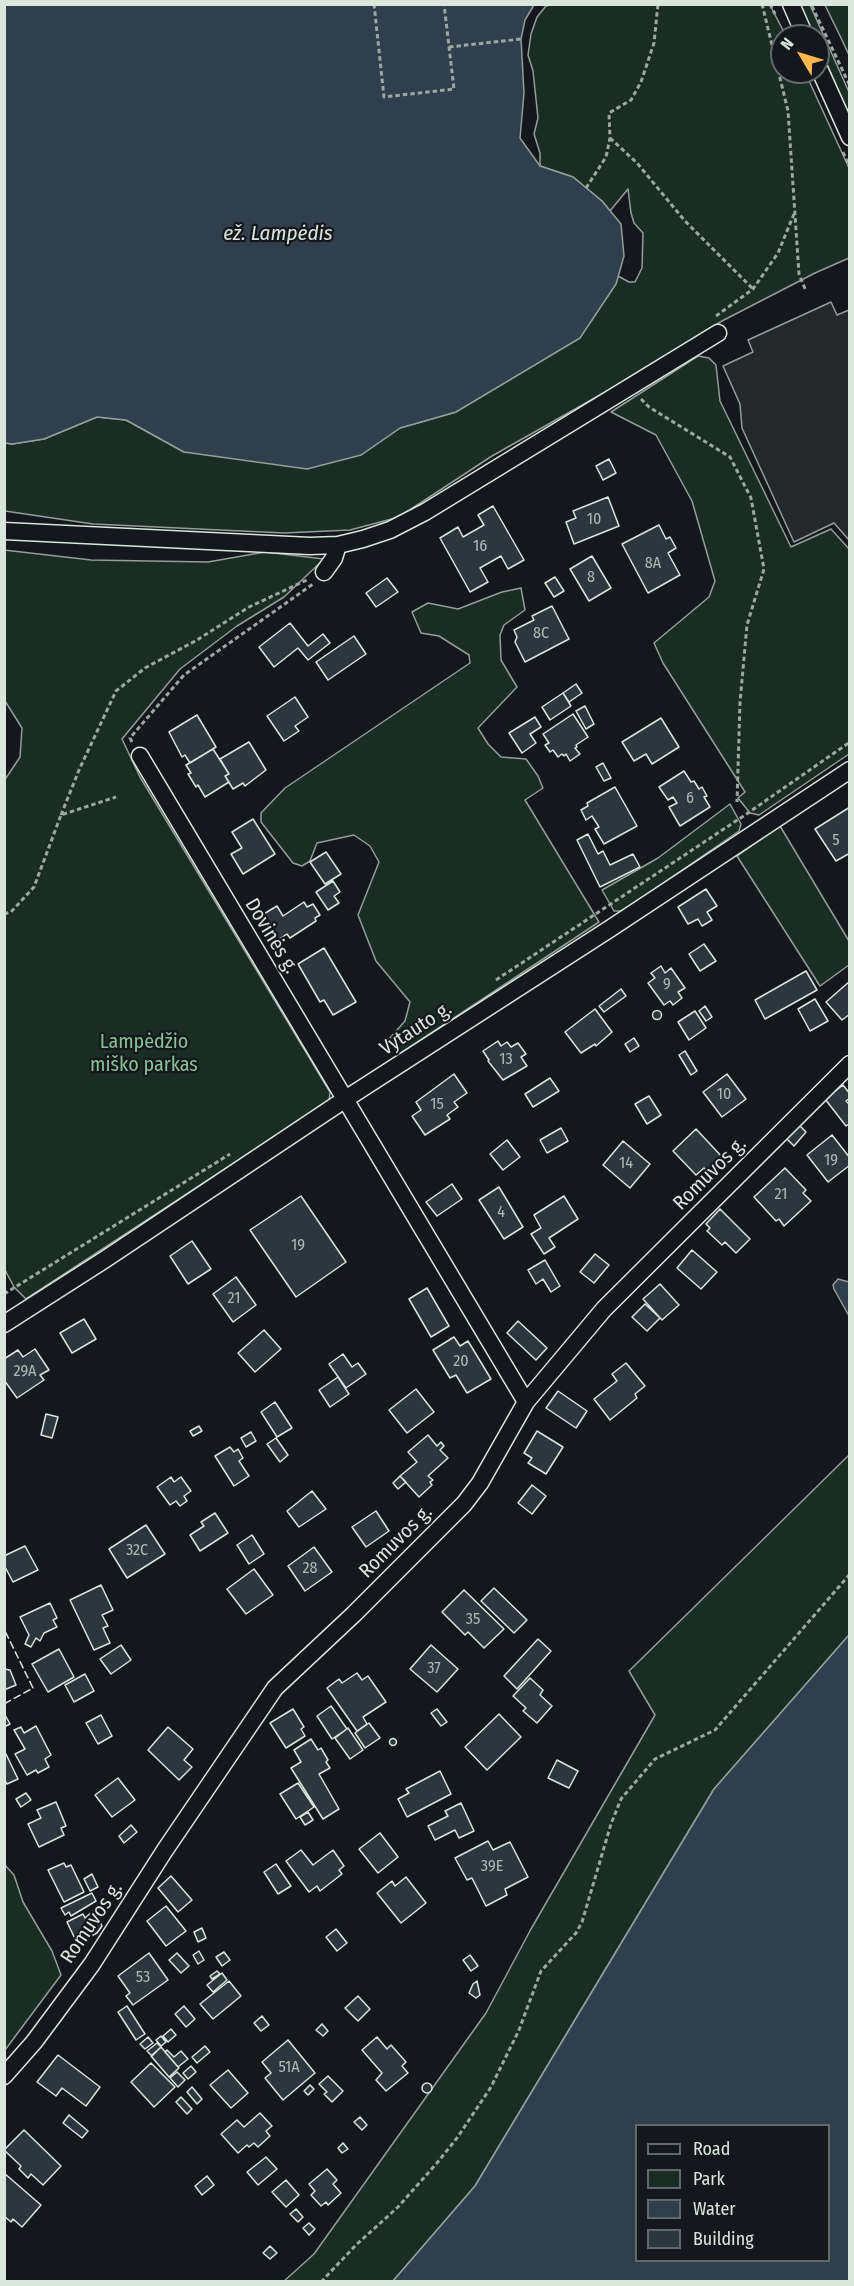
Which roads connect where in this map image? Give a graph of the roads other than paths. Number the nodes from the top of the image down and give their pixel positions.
1 (791, 4) edge
2 (800, 24) edge
3 (826, 84) edge
4 (849, 137) edge
5 (718, 333) dead end
6 (4, 531) edge
7 (338, 545) junction
8 (324, 572) road end
9 (140, 756) road end
10 (849, 770) edge
11 (849, 1064) edge
12 (344, 1100) junction
13 (4, 1324) edge
14 (526, 1402) junction
15 (4, 2076) edge

1 - 2 street
3 - 4 street
5 - 7 street
6 - 7 street
7 - 8 street
9 - 12 street, Dovinės g.
10 - 12 street, Vytauto g.
11 - 14 street, Romuvos g.
12 - 13 street, Vytauto g.
12 - 14 street, Dovinės g.
14 - 15 street, Romuvos g.

